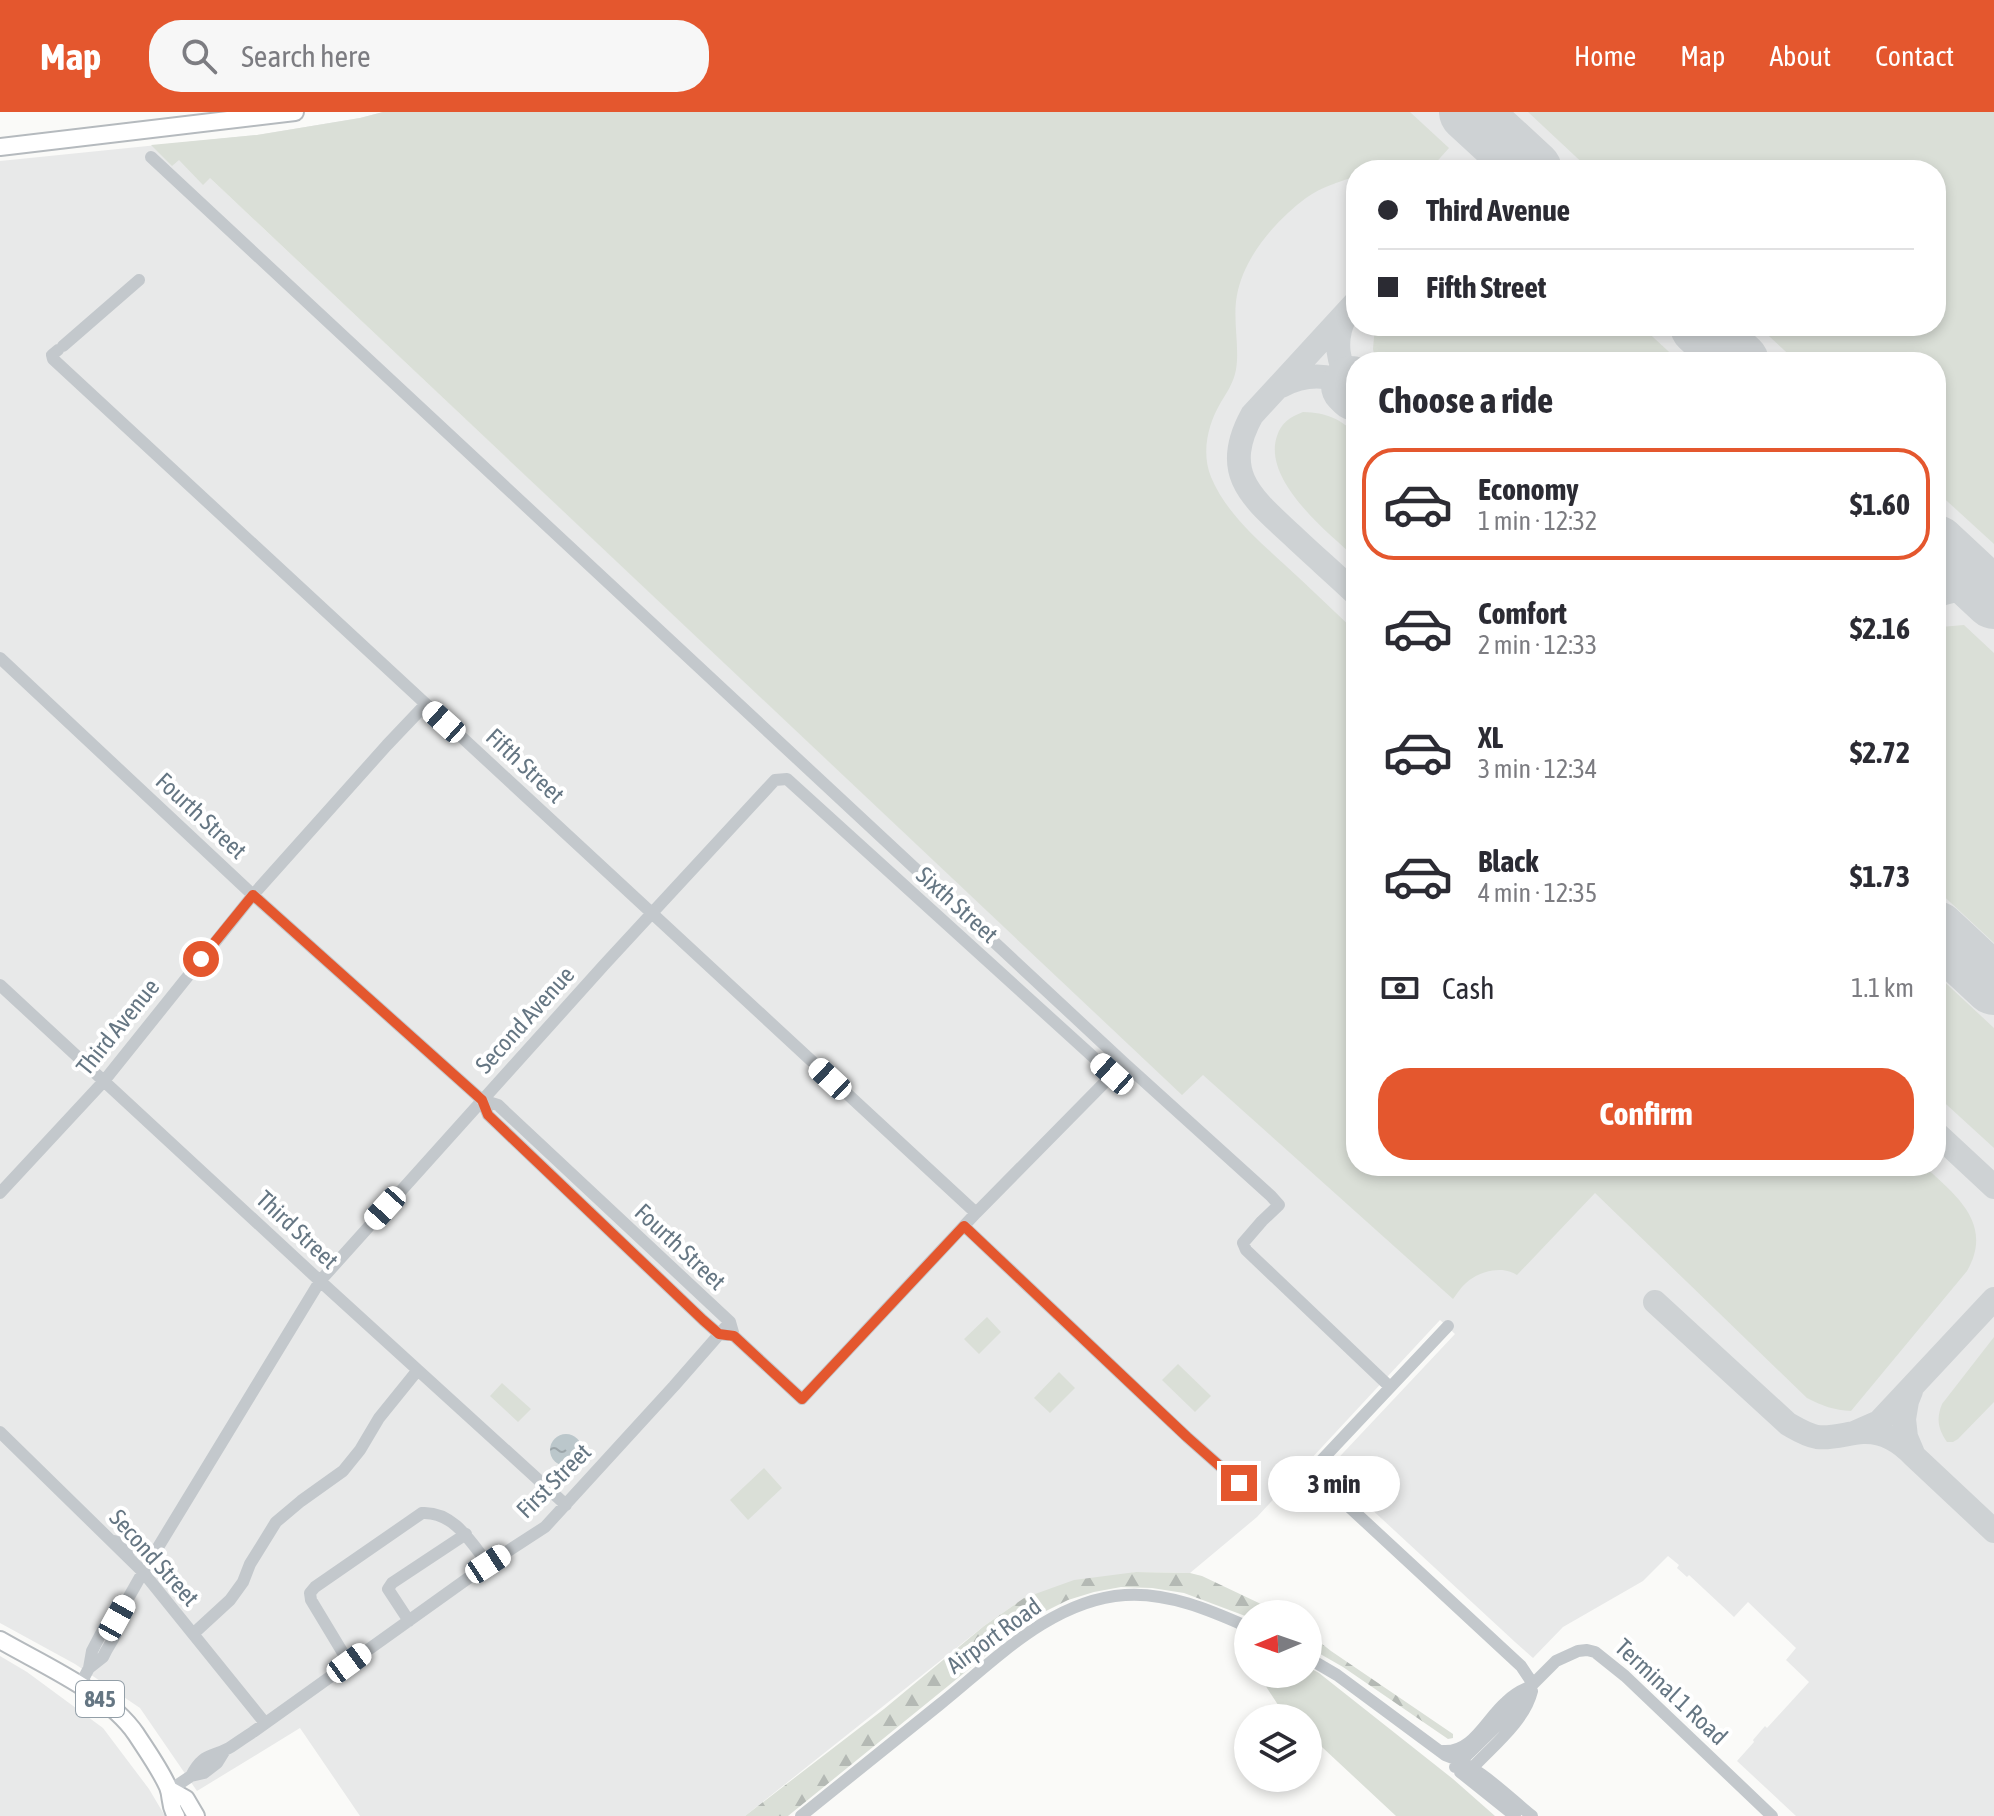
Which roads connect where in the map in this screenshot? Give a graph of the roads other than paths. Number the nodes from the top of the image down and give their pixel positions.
1 (295, 112) edge
2 (0, 147) edge
3 (151, 157) dead end
4 (139, 280) dead end
5 (0, 658) edge
6 (425, 705) junction
7 (770, 783) joint
8 (253, 895) junction
9 (651, 914) junction
10 (0, 985) edge
11 (104, 1081) junction
12 (482, 1100) junction
13 (577, 1180) junction
14 (568, 1191) junction
15 (0, 1193) edge
16 (976, 1213) junction
17 (618, 1218) junction
18 (964, 1226) junction
19 (608, 1229) junction
20 (663, 1260) junction
21 (653, 1271) junction
22 (320, 1281) junction
23 (714, 1309) junction
24 (703, 1320) junction
25 (730, 1322) junction
26 (1448, 1326) dead end
27 (719, 1334) junction
28 (734, 1336) junction
29 (417, 1371) junction
30 (1390, 1387) junction
31 (0, 1432) edge
32 (1239, 1483) dead end
33 (566, 1505) junction
34 (466, 1534) junction
35 (110, 1539) junction
36 (157, 1549) junction
37 (488, 1564) junction
38 (143, 1572) junction
39 (1234, 1620) edge
40 (409, 1621) junction
41 (193, 1634) junction
42 (0, 1640) edge
43 (349, 1663) junction
44 (1322, 1666) edge
45 (1533, 1684) junction
46 (80, 1685) junction
47 (265, 1723) junction
48 (1442, 1753) junction
49 (1463, 1768) junction
50 (170, 1790) junction
51 (176, 1816) edge
52 (196, 1816) edge
53 (801, 1816) edge
54 (1515, 1816) edge
55 (1532, 1816) edge
56 (1772, 1816) edge

1 - 2 main road
3 - 30 street
4 - 6 street, Fifth Street
5 - 8 street, Fourth Street
6 - 8 street, Third Avenue
6 - 9 street, Fifth Street
7 - 9 street, Second Avenue
7 - 16 street, Sixth Street
8 - 11 street, Third Avenue
8 - 12 street, Fourth Street
9 - 12 street, Second Avenue
9 - 16 street, Fifth Street
10 - 11 street, Third Street
11 - 15 street, Third Avenue
11 - 22 street, Third Street
12 - 13 street, Fourth Street
12 - 14 street, Fourth Street
12 - 22 street, Second Avenue
13 - 14 street
13 - 17 street, Fourth Street
14 - 19 street, Fourth Street
16 - 18 street
17 - 19 street
17 - 20 street, Fourth Street
18 - 28 street
18 - 32 street
19 - 21 street, Fourth Street
20 - 21 street
20 - 23 street, Fourth Street
21 - 24 street, Fourth Street
22 - 29 street, Third Street
22 - 36 street, Second Avenue
23 - 24 street
23 - 25 street, Fourth Street
24 - 27 street, Fourth Street
25 - 27 street, First Street
25 - 28 street, Fourth Street
26 - 30 street
27 - 28 street
27 - 33 street, First Street
29 - 33 street, Third Street
29 - 41 street
30 - 45 street
31 - 35 street, Second Street
33 - 37 street, First Street
34 - 37 street
34 - 40 street
34 - 43 street
35 - 36 street
35 - 38 street, Second Street
36 - 38 street, Second Avenue
37 - 40 street, First Street
38 - 41 street, Second Street
38 - 46 street, Second Avenue
39 - 53 street, Airport Road
40 - 43 street, First Street
41 - 47 street, Second Street
42 - 46 main road, 845
43 - 47 street, First Street
44 - 48 street
45 - 48 street, Terminal 1 Road
45 - 49 street, Terminal 1 Road
45 - 56 street, Terminal 1 Road
46 - 50 main road, 845
47 - 50 street, First Street
48 - 49 street
49 - 54 street
49 - 55 street
50 - 51 main road, 845
50 - 52 main road, 845

